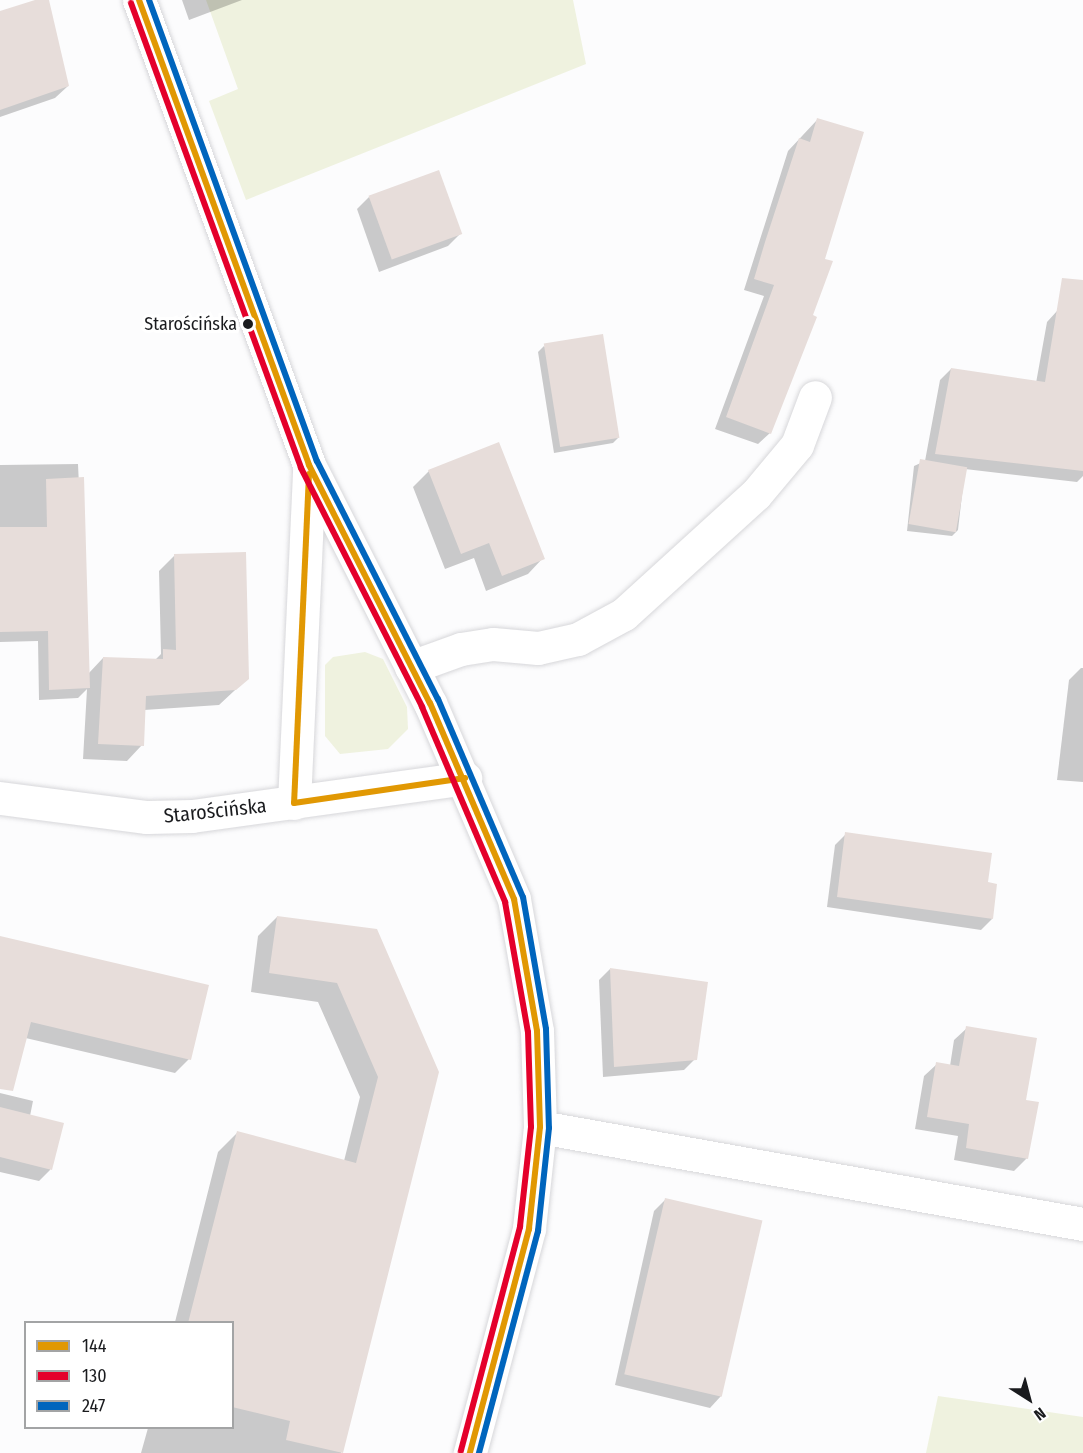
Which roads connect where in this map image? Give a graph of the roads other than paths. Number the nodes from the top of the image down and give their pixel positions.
1 (139, 0) edge
2 (815, 398) dead end
3 (309, 465) junction
4 (411, 667) junction
5 (465, 778) junction
6 (0, 798) edge
7 (294, 802) junction
8 (540, 1127) junction
9 (1083, 1224) edge
10 (470, 1453) edge

1 - 3 street
2 - 4 street
3 - 4 street
3 - 7 street
4 - 5 street
5 - 7 street, Starościńska
5 - 8 street
6 - 7 street, Starościńska
8 - 9 street
8 - 10 street

